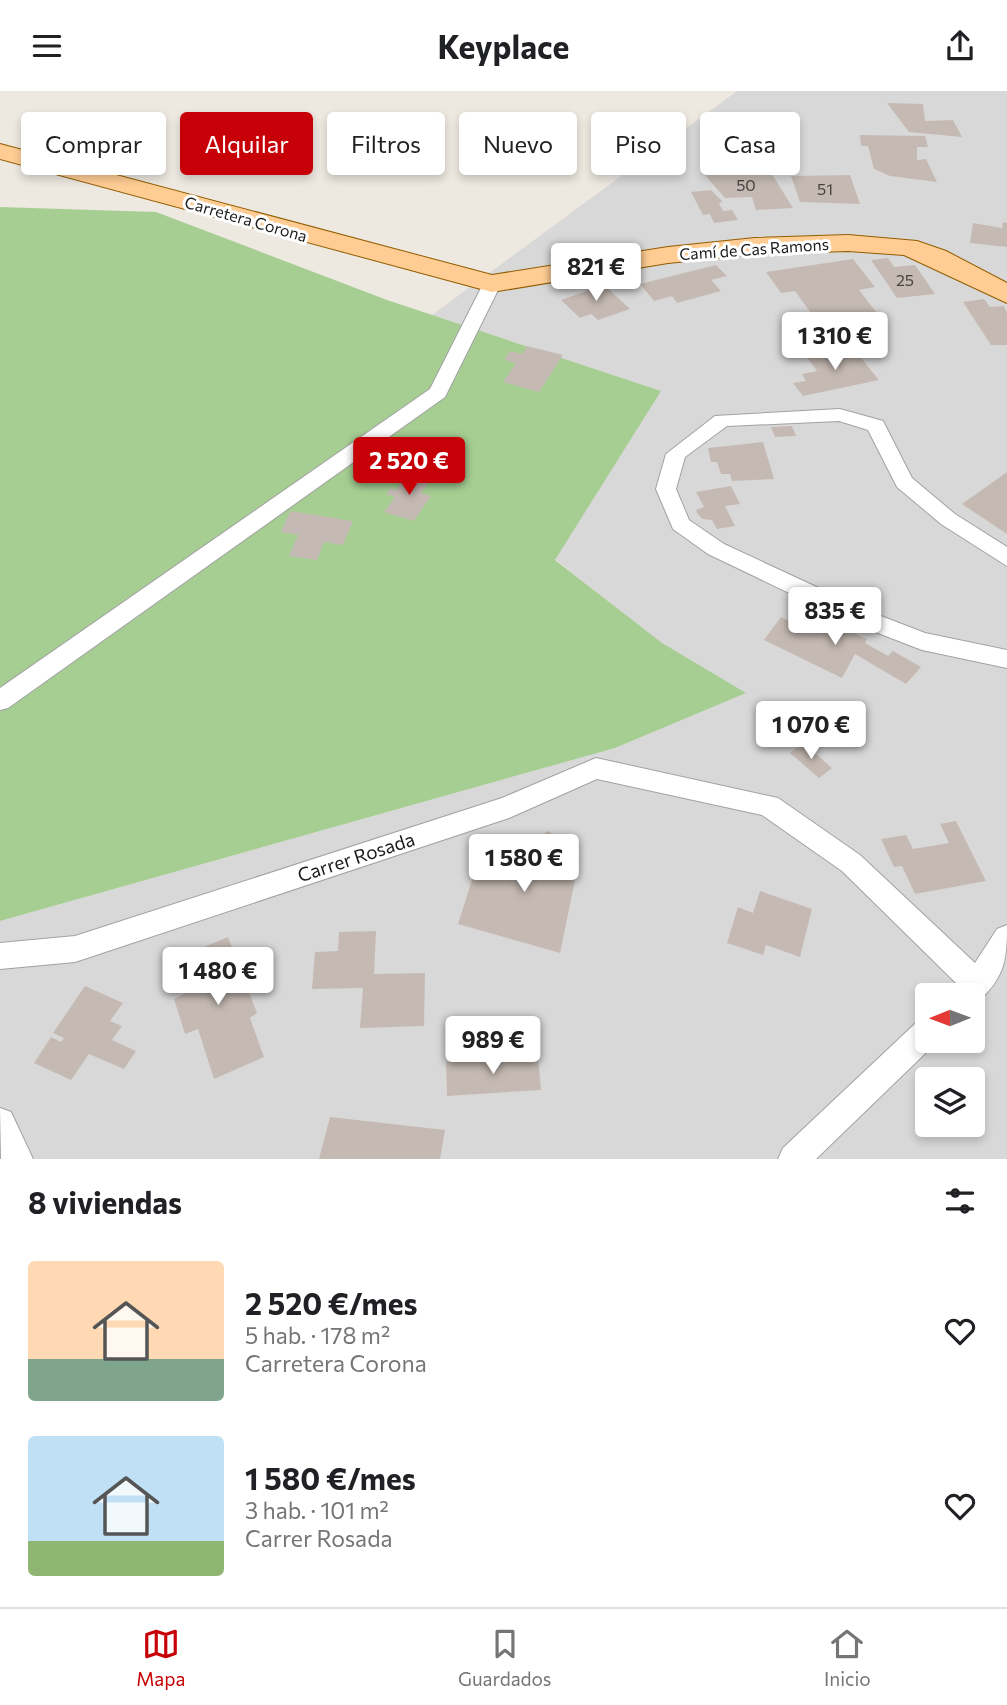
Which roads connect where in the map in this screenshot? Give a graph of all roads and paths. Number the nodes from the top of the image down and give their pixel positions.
1 (0, 151) edge
2 (492, 284) junction
3 (1007, 294) edge
4 (1007, 558) edge
5 (1007, 659) edge
6 (0, 701) edge
7 (1007, 938) edge
8 (0, 956) edge
9 (964, 983) edge
10 (976, 983) edge
11 (915, 1043) edge
12 (0, 1123) edge
13 (17, 1159) edge
14 (794, 1159) edge

1 - 2 main road, Carretera Corona
2 - 3 main road, Camí de Cas Ramons
2 - 6 street
4 - 5 street
7 - 10 street
8 - 9 street, Carrer Rosada
11 - 14 street
12 - 13 street

